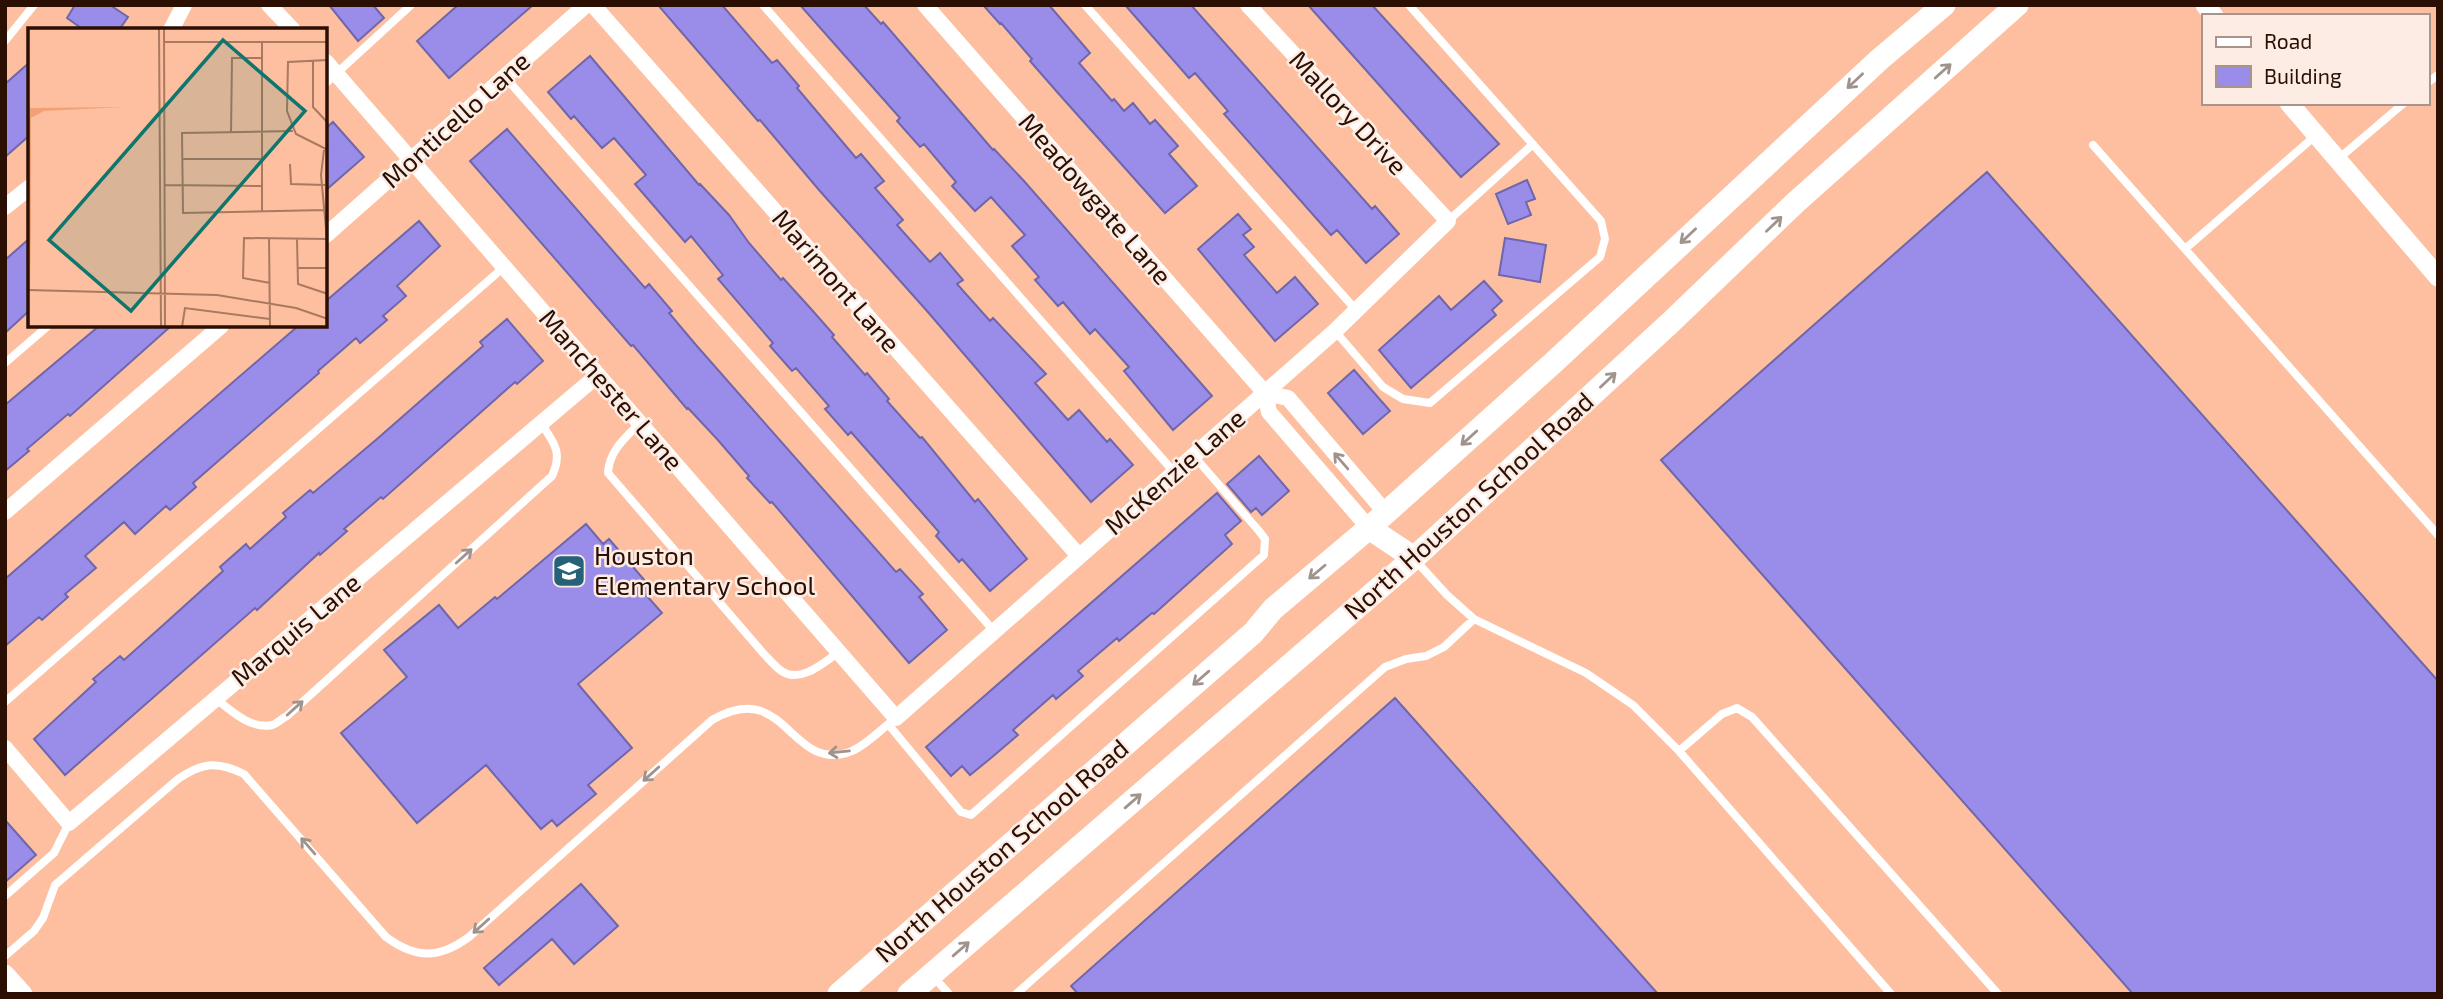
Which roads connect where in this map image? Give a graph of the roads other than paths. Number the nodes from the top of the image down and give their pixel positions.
1 (34, 5) edge
2 (184, 5) edge
3 (269, 5) edge
4 (411, 5) edge
5 (586, 5) edge
6 (593, 5) edge
7 (763, 5) edge
8 (925, 5) edge
9 (1085, 5) edge
10 (1248, 5) edge
11 (1409, 5) edge
12 (1944, 5) edge
13 (2017, 5) edge
14 (173, 28) edge
15 (291, 28) edge
16 (5, 41) edge
17 (329, 73) edge
18 (505, 77) junction
19 (2291, 105) edge
20 (2402, 105) edge
21 (2316, 135) junction
22 (1533, 144) junction
23 (2093, 145) dead end
24 (2337, 160) junction
25 (412, 161) junction
26 (28, 189) edge
27 (5, 207) edge
28 (1448, 221) junction
29 (327, 234) edge
30 (2185, 249) junction
31 (504, 267) junction
32 (2438, 277) edge
33 (1356, 310) junction
34 (47, 327) edge
35 (220, 327) edge
36 (1335, 331) junction
37 (5, 363) edge
38 (598, 375) junction
39 (1265, 393) junction
40 (541, 423) junction
41 (639, 423) junction
42 (1194, 456) junction
43 (1174, 472) junction
44 (5, 512) edge
45 (1377, 520) junction
46 (2438, 535) edge
47 (1079, 556) junction
48 (1413, 558) junction
49 (1474, 619) junction
50 (994, 632) junction
51 (839, 652) junction
52 (215, 698) junction
53 (5, 702) edge
54 (892, 721) junction
55 (5, 748) edge
56 (1679, 751) junction
57 (68, 822) junction
58 (5, 897) edge
59 (5, 957) edge
60 (5, 974) edge
61 (931, 974) junction
62 (23, 994) edge
63 (839, 994) edge
64 (909, 994) edge
65 (949, 994) edge
66 (1016, 994) edge
67 (1891, 994) edge
68 (1998, 994) edge

1 - 16 lane
2 - 14 street
3 - 15 street
4 - 17 lane
5 - 18 street, Monticello Lane
6 - 47 street, Marimont Lane
7 - 43 lane
8 - 39 street, Meadowgate Lane
9 - 33 lane
10 - 28 street, Mallory Drive
11 - 22 lane
12 -> 45 main road, North Houston School Road
48 -> 13 main road, North Houston School Road
17 - 25 street, Manchester Lane
18 - 25 street, Monticello Lane
18 - 50 lane
19 - 21 street
20 - 24 lane
21 - 24 street
21 - 30 lane
22 - 28 lane
22 - 36 lane
23 - 30 lane
24 - 32 street
25 - 29 street, Monticello Lane
25 - 31 street, Manchester Lane
26 - 27 street
28 - 33 street, McKenzie Lane
30 - 46 lane
31 - 38 street, Manchester Lane
31 - 53 lane
33 - 36 street, McKenzie Lane
34 - 37 lane
35 - 44 street
36 - 39 street, McKenzie Lane
38 - 40 street, Marquis Lane
38 - 41 street, Manchester Lane
39 - 42 street, McKenzie Lane
39 - 45 street, Meadowgate Lane
45 -> 39 street, Meadowgate Lane
40 - 52 street, Marquis Lane
52 -> 40 lane
41 - 51 street, Manchester Lane
41 - 51 lane
42 - 43 street, McKenzie Lane
42 - 54 lane
43 - 47 street, McKenzie Lane
45 - 48 main road
45 -> 63 main road, North Houston School Road
47 - 50 street, McKenzie Lane
48 - 49 lane
61 -> 48 main road, North Houston School Road
49 - 56 lane
49 - 66 lane
50 - 54 street, McKenzie Lane
51 - 54 street, Manchester Lane
52 - 57 street, Marquis Lane
54 -> 59 lane
55 - 57 street
56 - 67 lane
56 - 68 lane
57 - 58 lane
60 - 62 street
61 - 64 main road, North Houston School Road
61 - 65 lane

